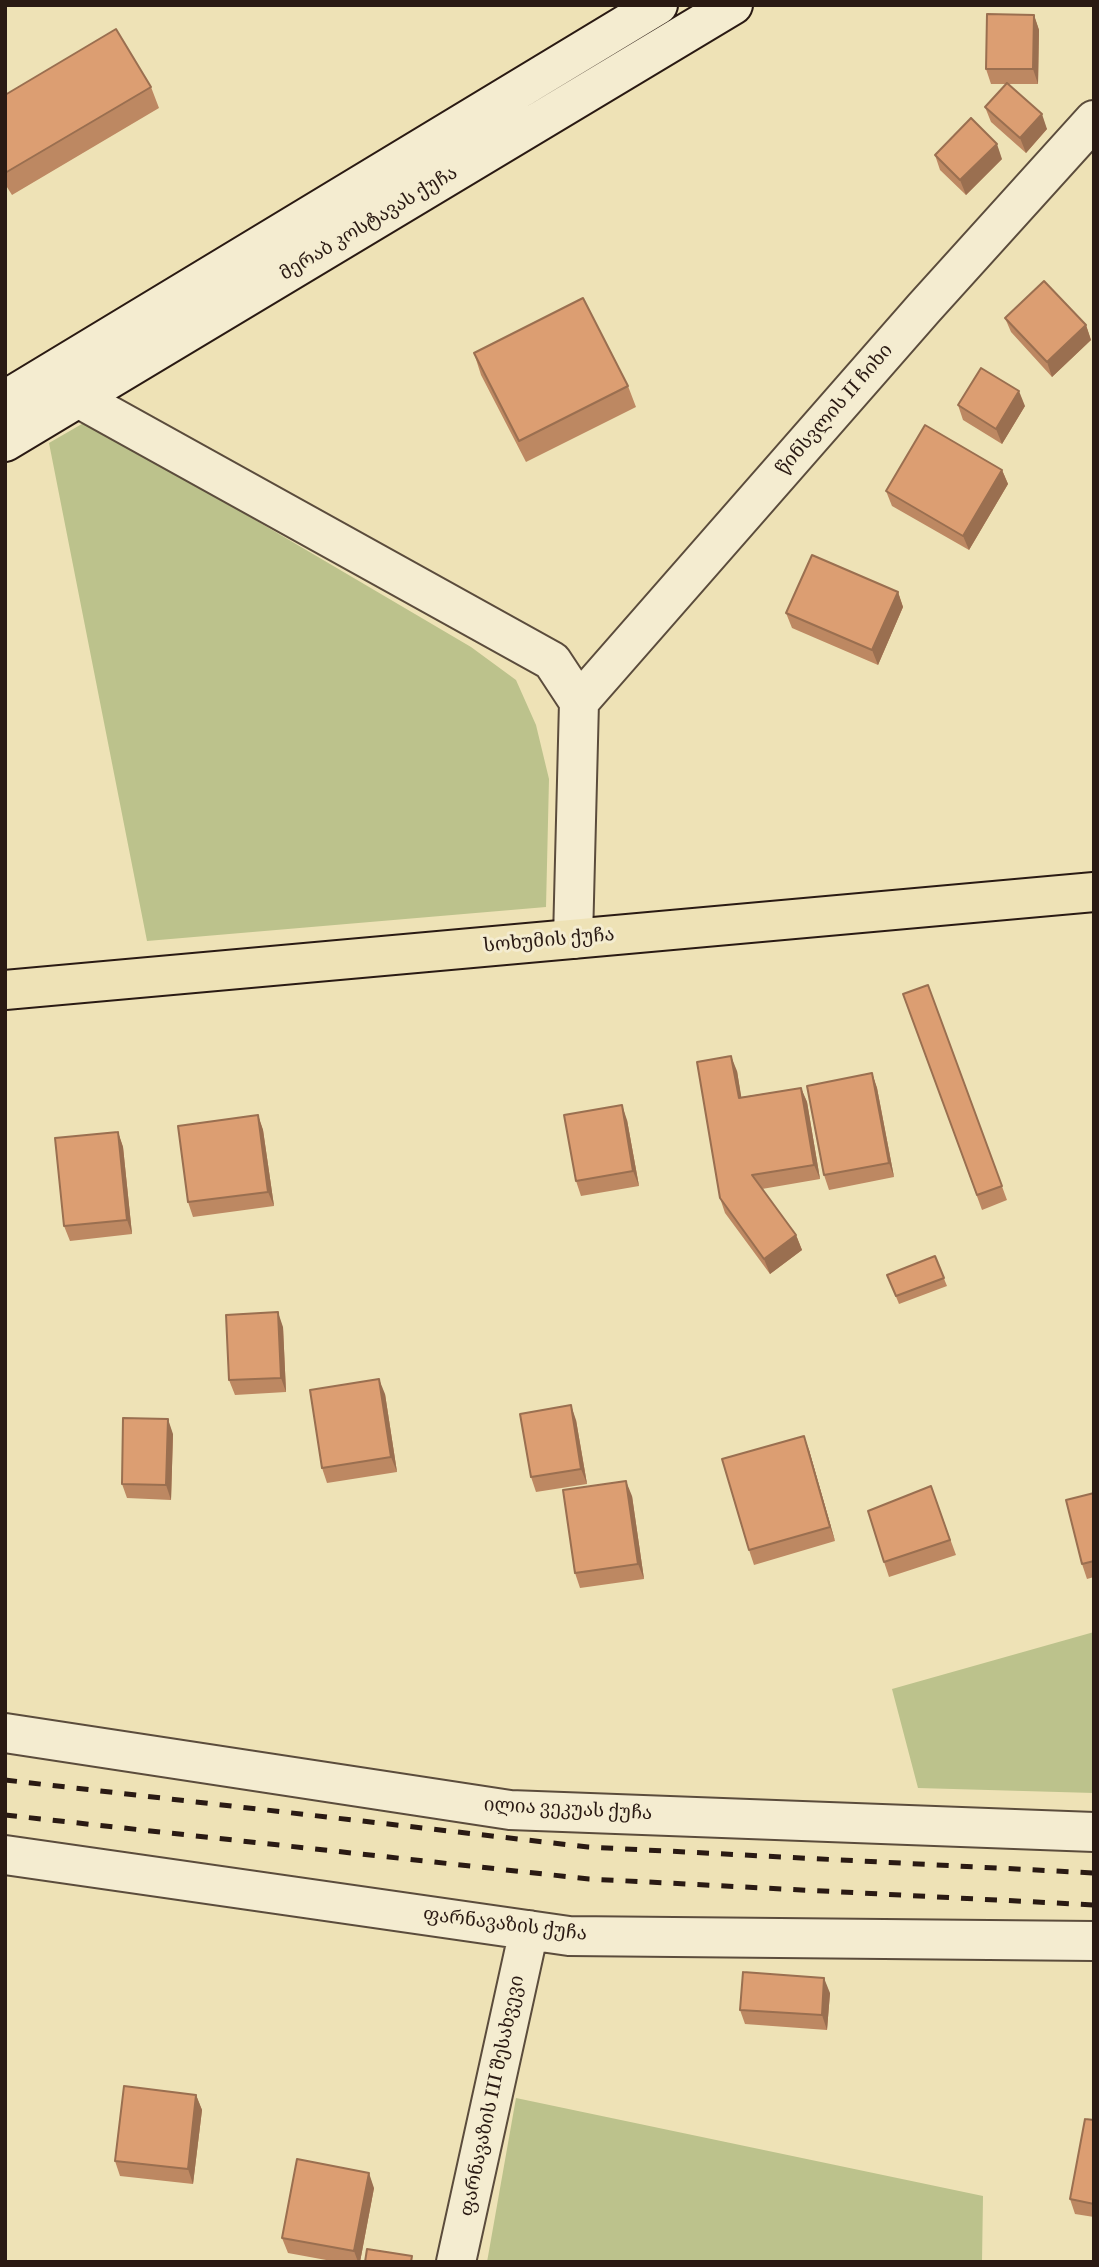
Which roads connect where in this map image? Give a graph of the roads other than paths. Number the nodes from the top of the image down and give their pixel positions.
1 (658, 5) edge
2 (733, 5) edge
3 (1094, 120) edge
4 (19, 396) edge
5 (78, 398) junction
6 (5, 442) edge
7 (579, 702) junction
8 (1094, 892) edge
9 (573, 939) junction
10 (5, 990) edge
11 (5, 1733) edge
12 (1094, 1832) edge
13 (5, 1855) edge
14 (529, 1930) junction
15 (1094, 1941) edge
16 (456, 2262) edge

1 - 4 street, მერაბ კოსტავას ქუჩა
2 - 5 street, მერაბ კოსტავას ქუჩა
3 - 7 street, წინსვლის II ჩიხი
4 - 5 street, მერაბ კოსტავას ქუჩა
4 - 6 street, მერაბ კოსტავას ქუჩა
5 - 7 street
7 - 9 street
8 - 9 highway, სოხუმის ქუჩა
9 - 10 highway, სოხუმის ქუჩა
11 - 12 street, ილია ვეკუას ქუჩა
13 - 14 street, ფარნავაზის ქუჩა
14 - 15 street, ფარნავაზის ქუჩა
14 - 16 street, ფარნავაზის III შესახვევი

